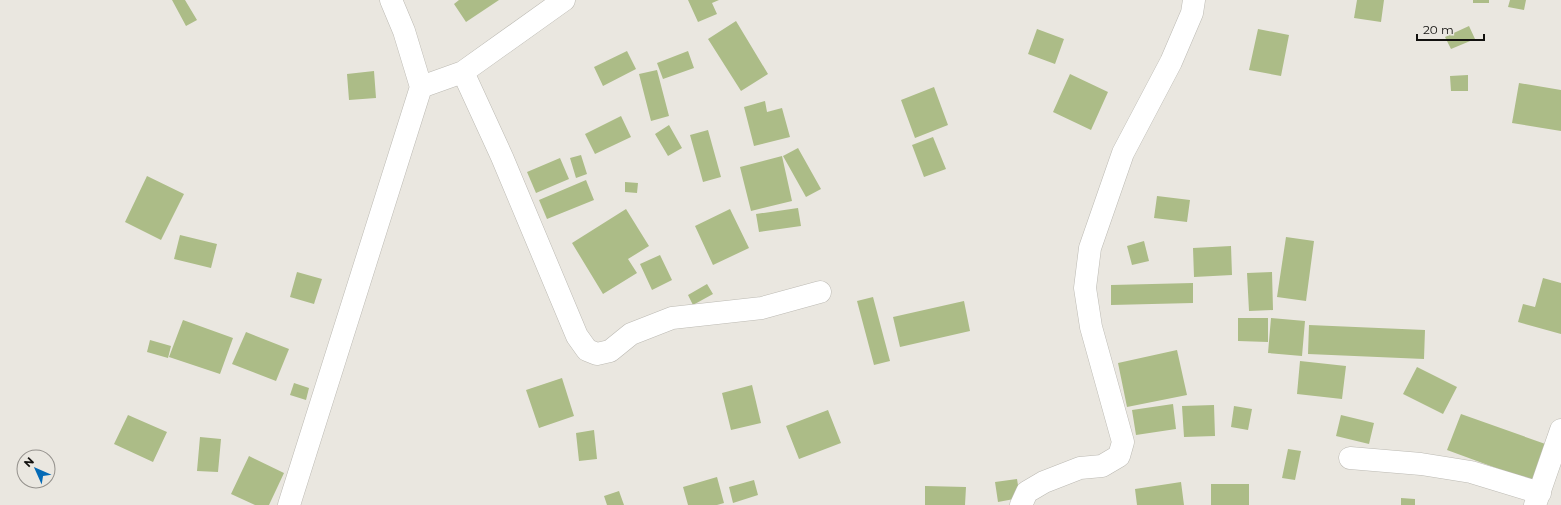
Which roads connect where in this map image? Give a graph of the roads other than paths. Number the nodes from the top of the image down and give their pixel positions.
1 (391, 0) edge
2 (564, 0) edge
3 (1194, 0) edge
4 (463, 72) junction
5 (421, 87) junction
6 (820, 292) dead end
7 (1561, 430) edge
8 (1350, 458) dead end
9 (1538, 499) edge
10 (289, 505) edge
11 (1021, 505) edge

1 - 5 street
2 - 4 street
3 - 11 street
4 - 5 street
4 - 6 street
5 - 10 street
7 - 9 street
8 - 9 street

